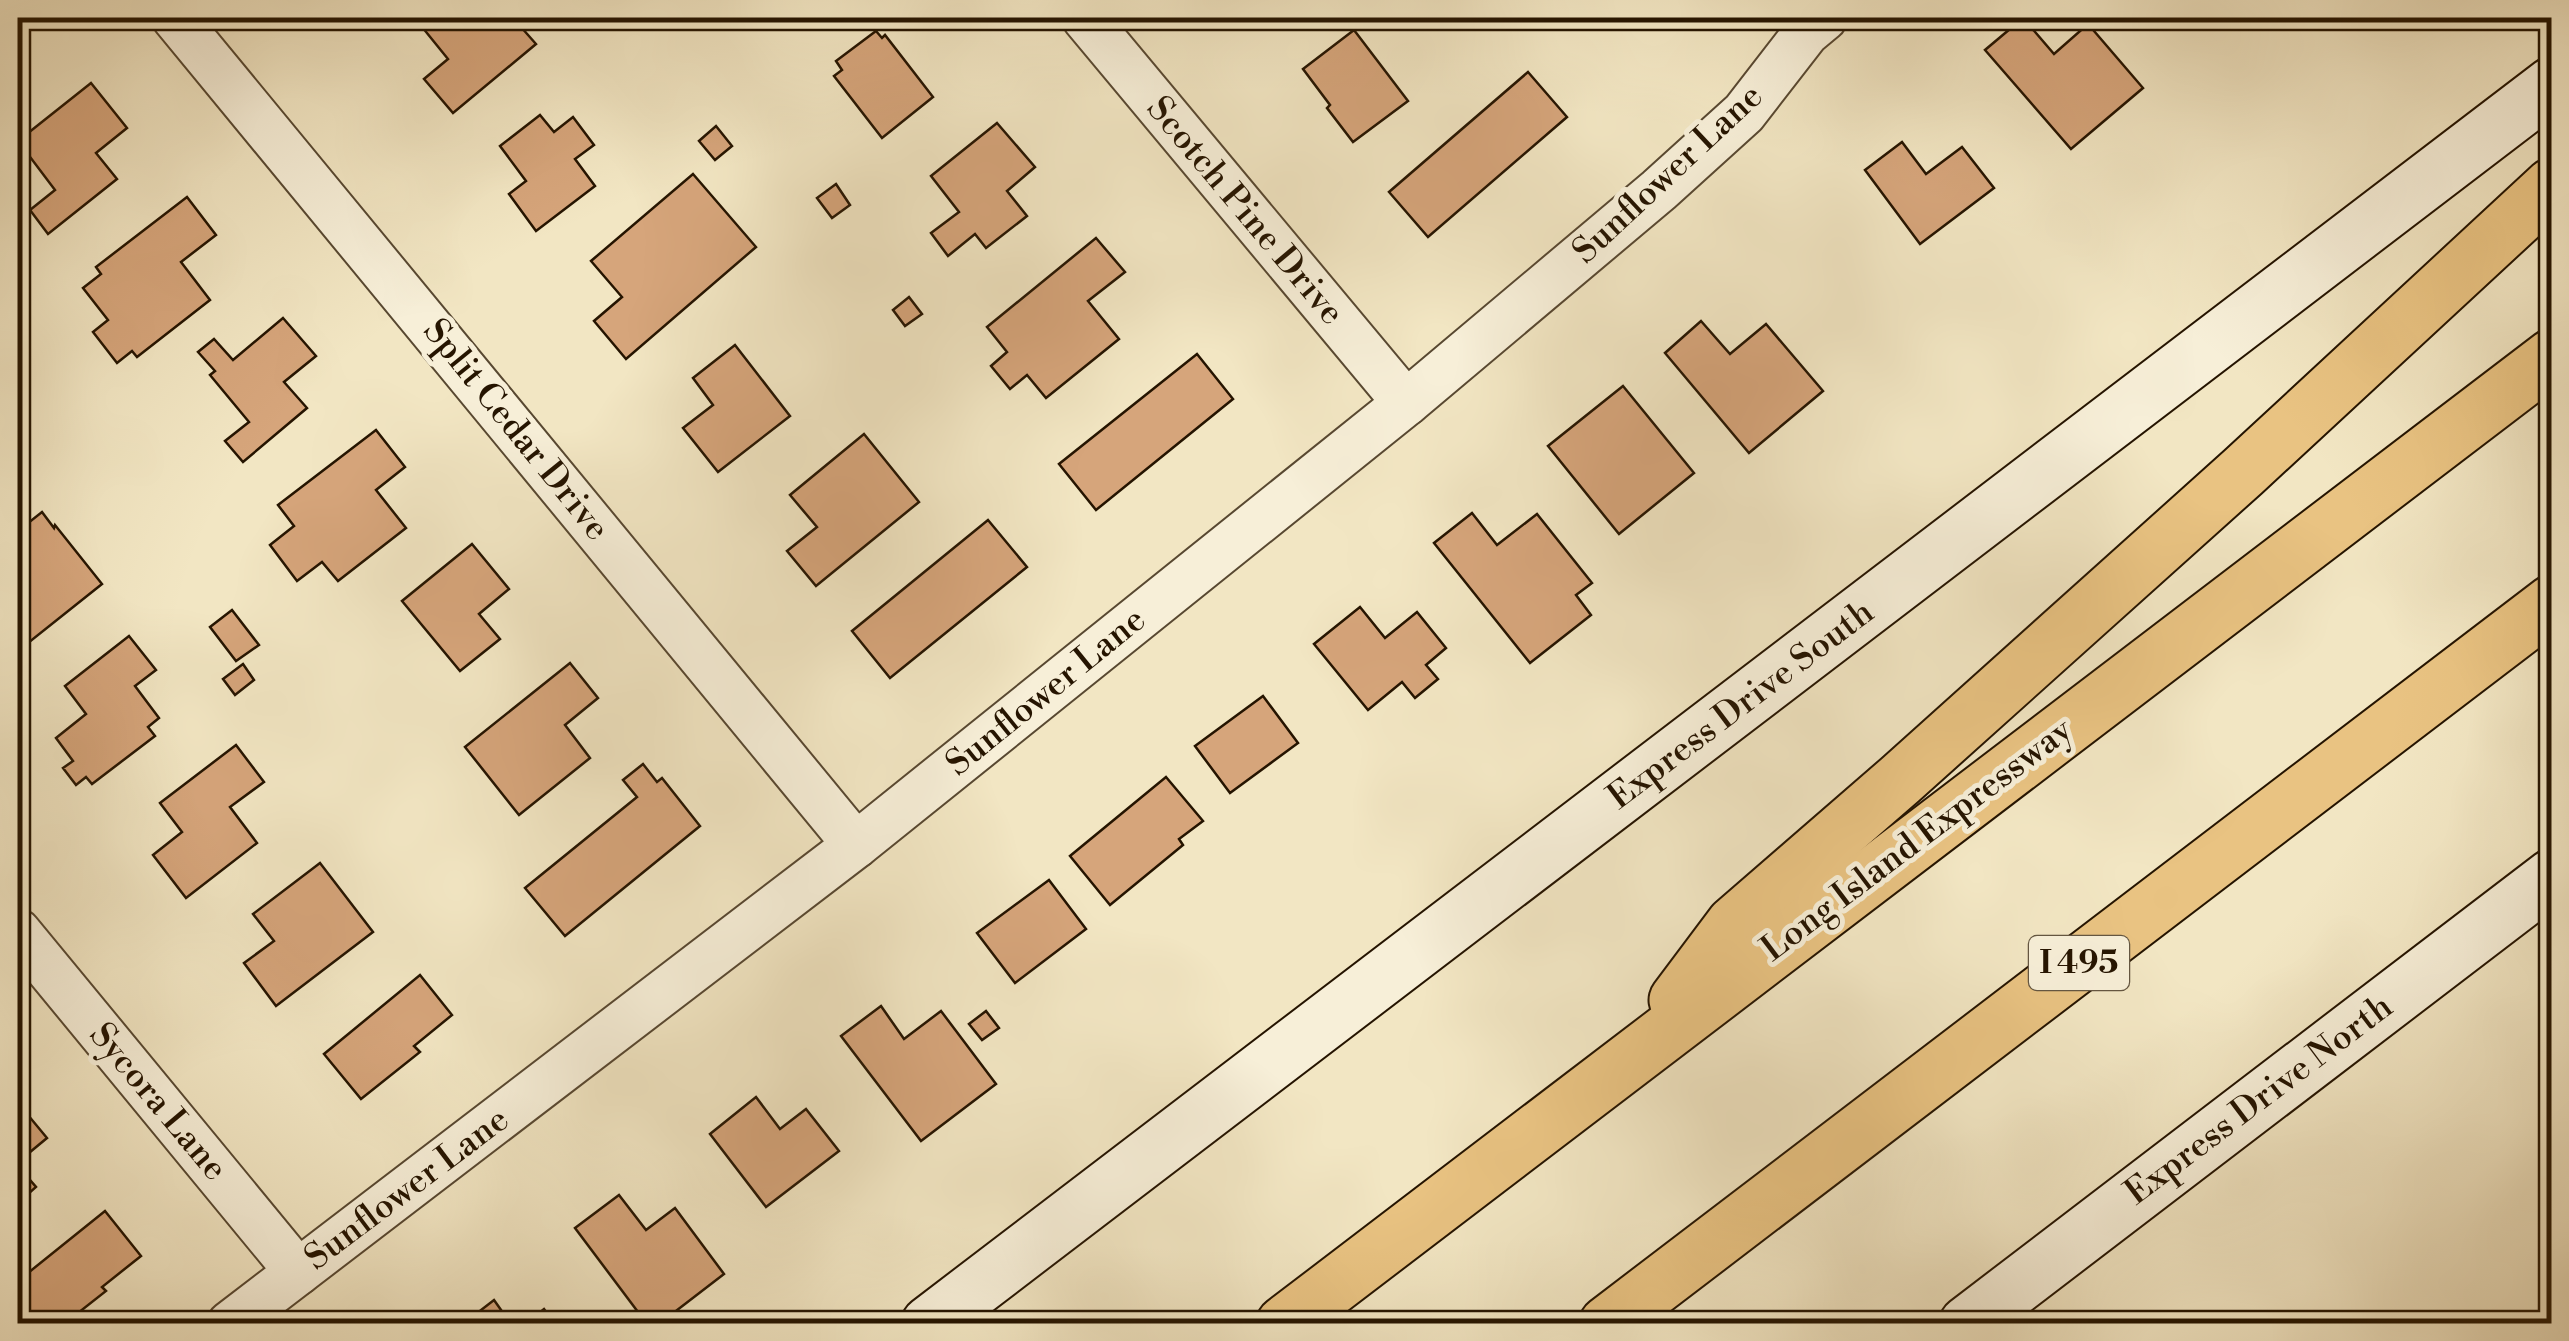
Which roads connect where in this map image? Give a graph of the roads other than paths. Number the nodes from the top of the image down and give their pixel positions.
1 (175, 18) edge
2 (1085, 18) edge
3 (1824, 18) edge
4 (2552, 85) edge
5 (2552, 186) edge
6 (2552, 357) edge
7 (1406, 403) junction
8 (2552, 604) edge
9 (856, 844) junction
10 (2552, 877) edge
11 (18, 932) edge
12 (1639, 1051) junction
13 (298, 1272) junction
14 (230, 1324) edge
15 (930, 1324) edge
16 (1284, 1324) edge
17 (1608, 1324) edge
18 (1967, 1324) edge

1 - 9 street, Split Cedar Drive
2 - 7 street, Scotch Pine Drive
3 - 7 street, Sunflower Lane
4 - 15 main road, Express Drive South
5 - 12 highway
6 - 12 highway, Long Island Expressway
7 - 9 street, Sunflower Lane
8 - 17 highway, I 495
9 - 13 street, Sunflower Lane
10 - 18 main road, Express Drive North
11 - 13 street, Sycora Lane
12 - 16 highway, Long Island Expressway
13 - 14 street, Sunflower Lane

